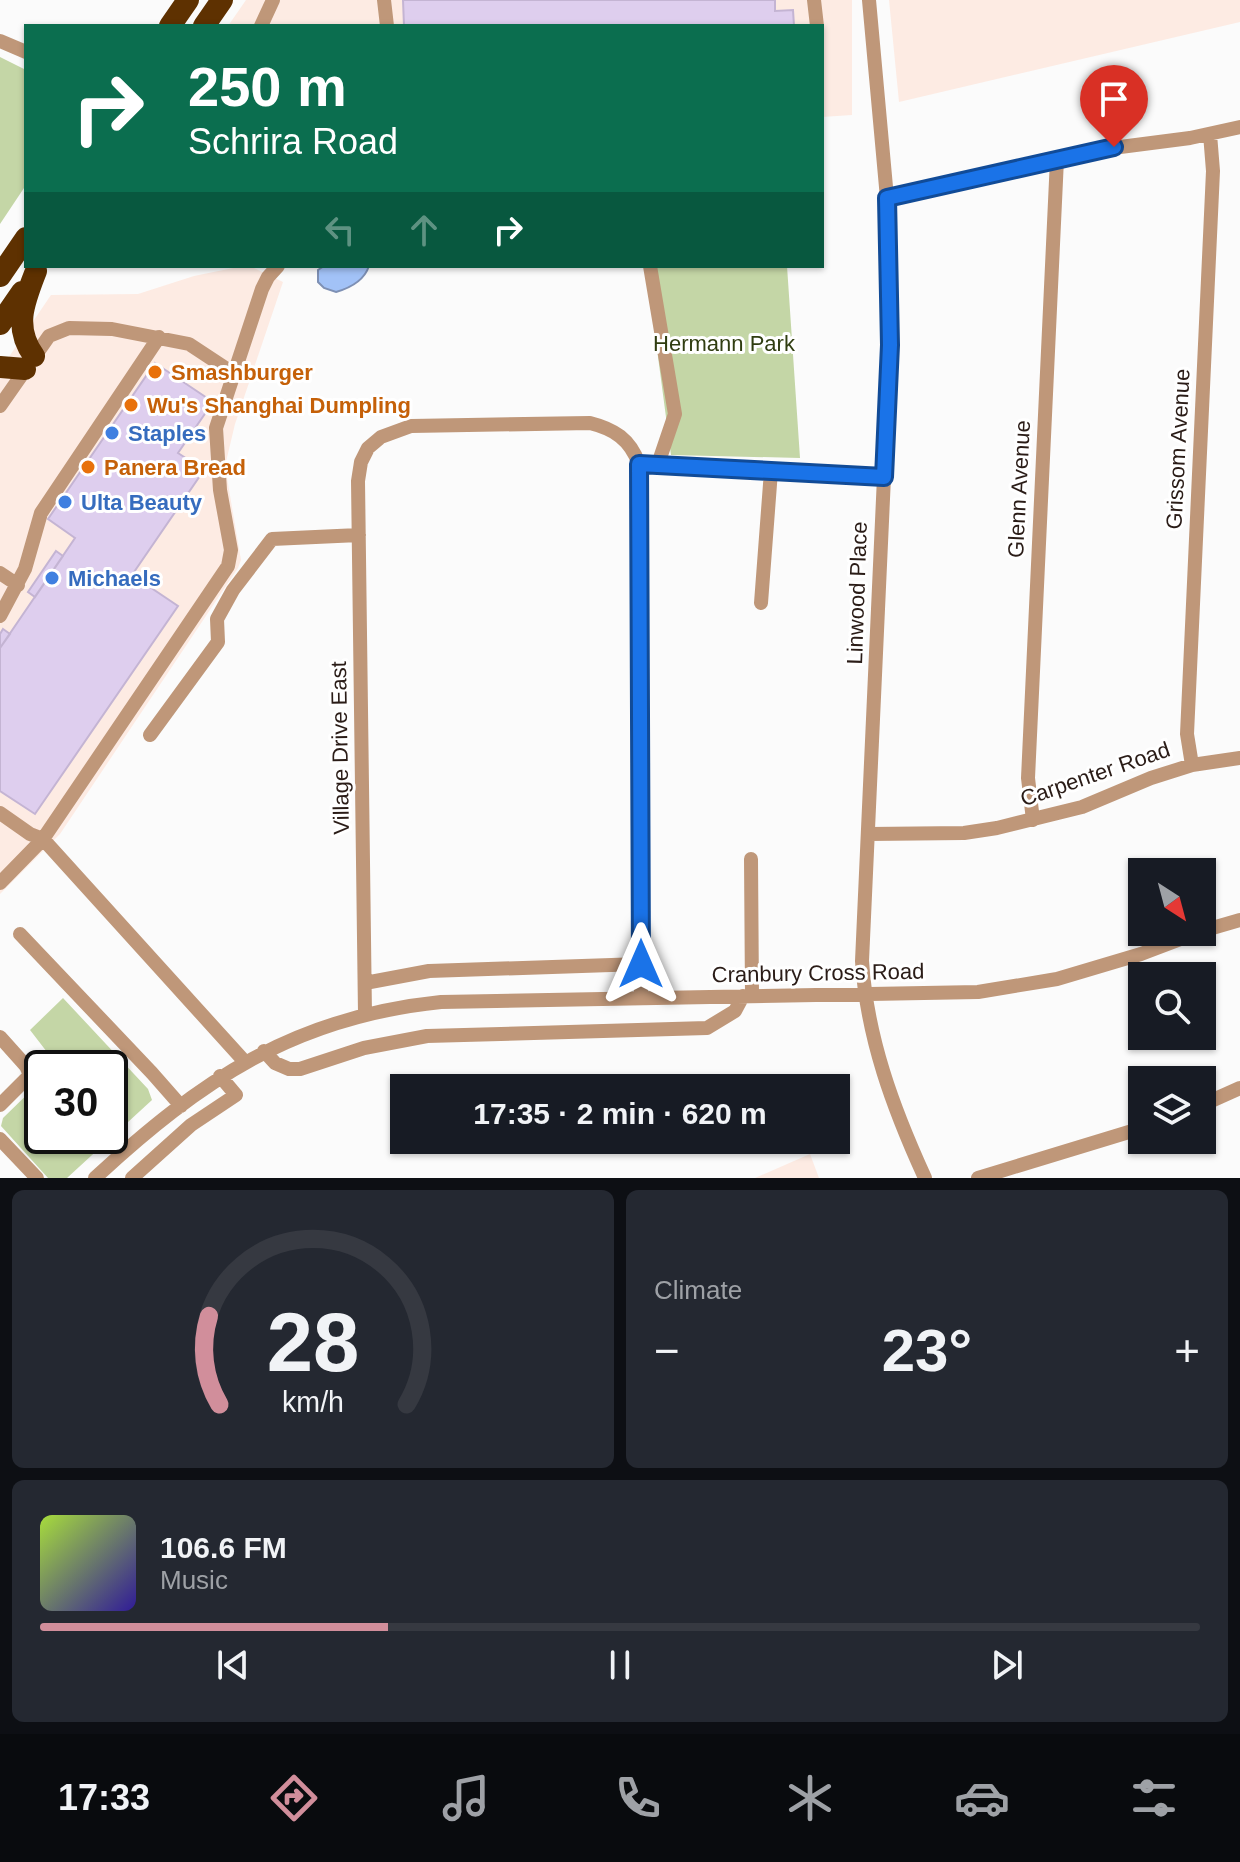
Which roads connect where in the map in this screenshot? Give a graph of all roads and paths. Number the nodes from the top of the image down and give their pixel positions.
1 (188, 0) edge
2 (224, 0) edge
3 (273, 0) edge
4 (384, 0) edge
5 (814, 0) edge
6 (869, 0) edge
7 (171, 24) edge
8 (206, 24) edge
9 (216, 24) edge
10 (261, 24) edge
11 (387, 24) edge
12 (817, 24) edge
13 (0, 41) edge
14 (24, 51) edge
15 (1240, 127) edge
16 (1210, 134) junction
17 (1057, 159) junction
18 (887, 198) junction
19 (24, 241) edge
20 (276, 268) edge
21 (650, 268) edge
22 (38, 269) edge
23 (0, 276) edge
24 (0, 324) edge
25 (159, 337) junction
26 (29, 363) junction
27 (0, 367) edge
28 (233, 373) junction
29 (0, 406) edge
30 (639, 464) junction
31 (658, 464) junction
32 (771, 471) junction
33 (884, 477) junction
34 (359, 535) junction
35 (0, 573) edge
36 (18, 585) junction
37 (761, 603) dead end
38 (0, 616) edge
39 (150, 735) dead end
40 (1240, 758) edge
41 (1192, 765) junction
42 (0, 813) edge
43 (1033, 820) junction
44 (869, 834) junction
45 (43, 839) junction
46 (751, 859) dead end
47 (0, 883) edge
48 (1240, 920) edge
49 (1216, 927) edge
50 (20, 934) dead end
51 (1162, 946) edge
52 (641, 964) junction
53 (365, 983) junction
54 (864, 994) junction
55 (748, 996) junction
56 (641, 998) junction
57 (365, 1014) junction
58 (0, 1037) edge
59 (264, 1051) junction
60 (245, 1062) junction
61 (220, 1076) junction
62 (1240, 1088) edge
63 (1216, 1099) edge
64 (0, 1105) edge
65 (181, 1106) junction
66 (1128, 1132) edge
67 (0, 1139) edge
68 (37, 1178) edge
69 (95, 1178) edge
70 (132, 1178) edge
71 (925, 1178) edge
72 (978, 1178) edge

1 - 7 highway
2 - 8 highway
2 - 9 highway
3 - 10 street
4 - 11 street
5 - 12 street
6 - 18 street, Linwood Place
13 - 14 street
15 - 16 street
16 - 17 street
16 - 41 street, Grissom Avenue
17 - 18 street
17 - 43 street, Glenn Avenue
18 - 33 street, Linwood Place
19 - 23 highway
20 - 28 street
21 - 31 street
22 - 24 highway
22 - 26 highway
25 - 26 street
25 - 28 street
25 - 36 street
26 - 27 highway
26 - 29 street
28 - 45 street
30 - 31 street
30 - 34 street, Village Drive East
30 - 52 street
31 - 32 street
32 - 33 street
32 - 37 street
33 - 44 street, Linwood Place
34 - 39 street
34 - 53 street, Village Drive East
35 - 36 street
36 - 38 street
40 - 41 street, Carpenter Road
41 - 43 street, Carpenter Road
42 - 45 street
43 - 44 street, Carpenter Road
44 - 54 street, Linwood Place
45 - 47 street
45 - 60 street
46 - 55 street
48 - 49 street, Cranbury Cross Road
50 - 65 street
51 - 54 street, Cranbury Cross Road
52 - 53 street
52 - 56 street
53 - 57 street, Village Drive East
54 - 55 street, Cranbury Cross Road
54 - 71 street, Linwood Place
55 - 56 street, Cranbury Cross Road
55 - 59 street
56 - 57 street, Cranbury Cross Road
57 - 59 street, Cranbury Cross Road
58 - 64 street
59 - 60 street, Cranbury Cross Road
60 - 61 street, Cranbury Cross Road
61 - 65 street, Cranbury Cross Road
61 - 70 street
62 - 63 street
65 - 69 street, Cranbury Cross Road
66 - 72 street
67 - 68 street

